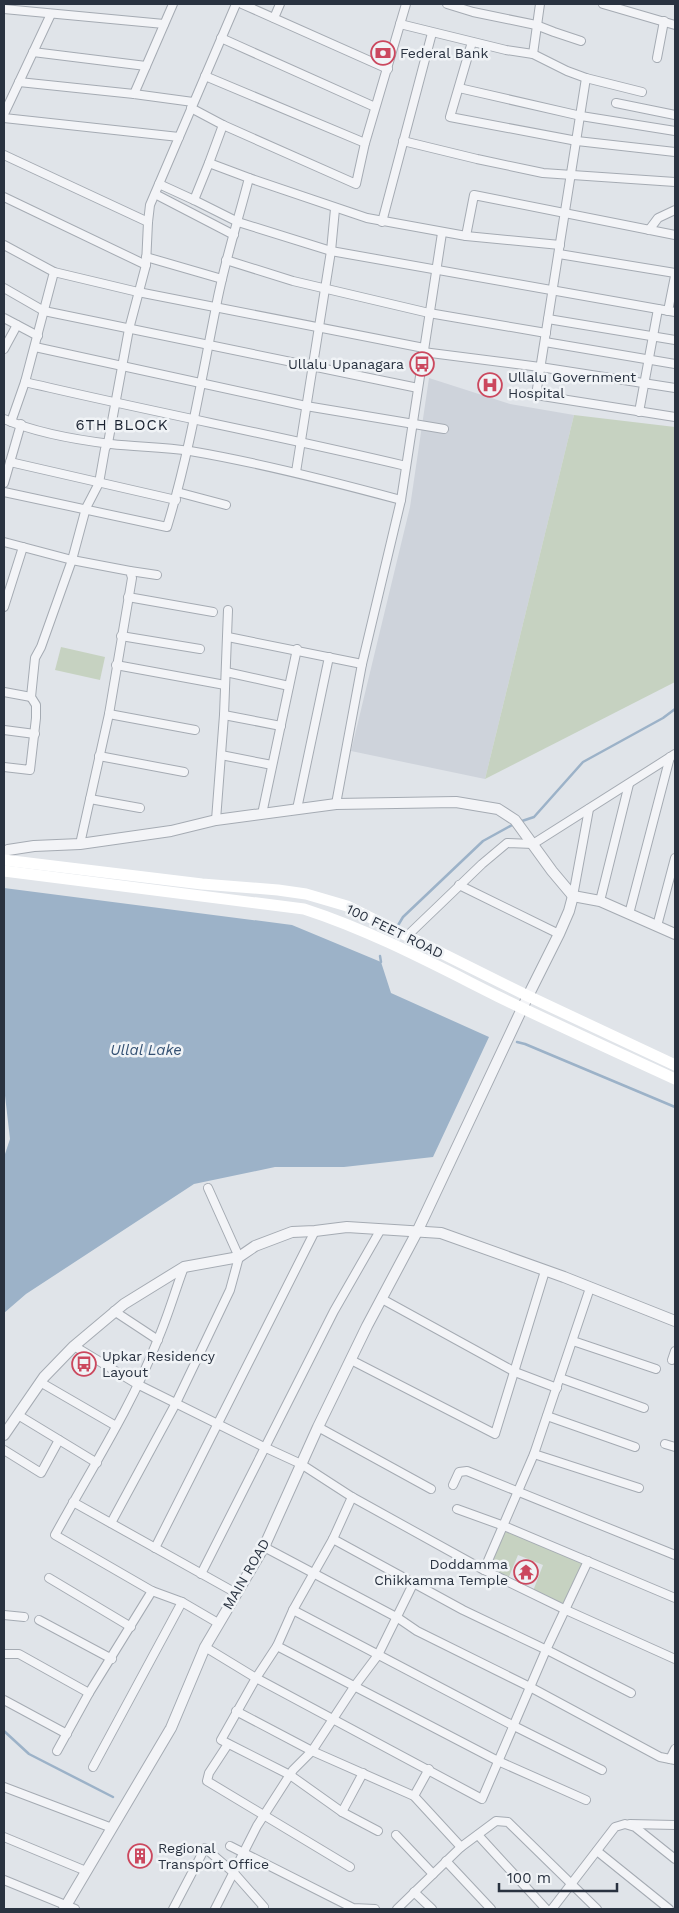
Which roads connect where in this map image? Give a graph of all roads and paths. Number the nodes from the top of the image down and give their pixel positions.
1 (173, 4) edge
2 (236, 4) edge
3 (242, 4) edge
4 (280, 4) edge
5 (406, 4) edge
6 (447, 4) edge
7 (540, 4) edge
8 (603, 4) edge
9 (4, 9) edge
10 (51, 14) junction
11 (274, 18) junction
12 (664, 22) junction
13 (164, 24) junction
14 (400, 24) junction
15 (536, 25) junction
16 (675, 25) edge
17 (432, 33) junction
18 (221, 38) junction
19 (581, 41) dead end
20 (472, 42) junction
21 (33, 52) junction
22 (533, 54) junction
23 (657, 58) dead end
24 (146, 66) junction
25 (388, 69) junction
26 (205, 76) junction
27 (586, 78) junction
28 (19, 82) junction
29 (459, 88) junction
30 (642, 92) dead end
31 (134, 94) junction
32 (616, 103) dead end
33 (192, 105) junction
34 (375, 107) junction
35 (4, 114) edge
36 (675, 115) edge
37 (581, 116) junction
38 (4, 118) edge
39 (223, 125) junction
40 (675, 131) edge
41 (179, 138) junction
42 (577, 140) junction
43 (403, 141) junction
44 (365, 143) junction
45 (675, 152) edge
46 (4, 154) edge
47 (209, 163) junction
48 (572, 175) junction
49 (249, 178) junction
50 (675, 182) edge
51 (160, 184) junction
52 (155, 194) junction
53 (4, 197) edge
54 (194, 200) junction
55 (336, 209) junction
56 (675, 210) edge
57 (566, 213) junction
58 (148, 222) junction
59 (238, 222) junction
60 (382, 222) junction
61 (649, 230) junction
62 (442, 233) junction
63 (234, 235) junction
64 (675, 235) edge
65 (466, 236) junction
66 (4, 245) edge
67 (560, 249) junction
68 (331, 251) junction
69 (226, 260) junction
70 (146, 261) junction
71 (436, 270) junction
72 (54, 272) junction
73 (675, 274) edge
74 (222, 279) junction
75 (4, 288) edge
76 (325, 288) junction
77 (553, 290) junction
78 (138, 292) junction
79 (216, 306) junction
80 (658, 309) junction
81 (44, 311) junction
82 (672, 312) edge
83 (429, 313) junction
84 (4, 318) edge
85 (548, 319) junction
86 (17, 325) junction
87 (319, 328) junction
88 (129, 330) junction
89 (546, 333) junction
90 (38, 336) junction
91 (654, 337) junction
92 (675, 340) edge
93 (545, 342) junction
94 (209, 344) junction
95 (35, 347) junction
96 (4, 349) edge
97 (424, 350) junction
98 (649, 359) junction
99 (675, 364) edge
100 (122, 367) junction
101 (540, 367) junction
102 (312, 368) junction
103 (25, 382) junction
104 (201, 383) junction
105 (644, 383) junction
106 (418, 388) junction
107 (675, 388) edge
108 (116, 404) junction
109 (306, 406) junction
110 (639, 412) junction
111 (675, 417) edge
112 (8, 420) edge
113 (194, 420) junction
114 (21, 424) junction
115 (412, 424) junction
116 (444, 429) dead end
117 (301, 441) junction
118 (108, 444) junction
119 (188, 451) junction
120 (10, 462) junction
121 (406, 466) junction
122 (296, 472) junction
123 (4, 483) edge
124 (99, 483) junction
125 (4, 492) edge
126 (177, 496) junction
127 (401, 500) junction
128 (226, 505) dead end
129 (86, 508) junction
130 (4, 542) edge
131 (23, 546) junction
132 (72, 560) junction
133 (130, 571) junction
134 (157, 575) dead end
135 (128, 597) junction
136 (4, 607) edge
137 (228, 610) dead end
138 (212, 612) dead end
139 (121, 636) junction
140 (228, 637) junction
141 (200, 649) dead end
142 (297, 649) junction
143 (329, 657) junction
144 (362, 664) junction
145 (116, 665) junction
146 (226, 672) junction
147 (225, 685) junction
148 (289, 686) junction
149 (4, 692) edge
150 (31, 696) junction
151 (109, 714) junction
152 (224, 715) junction
153 (281, 726) junction
154 (4, 730) edge
155 (195, 730) dead end
156 (35, 734) junction
157 (221, 755) junction
158 (672, 755) edge
159 (99, 756) junction
160 (272, 765) junction
161 (4, 767) edge
162 (184, 772) dead end
163 (629, 784) junction
164 (90, 799) junction
165 (336, 804) junction
166 (140, 808) dead end
167 (297, 809) junction
168 (589, 810) junction
169 (262, 814) junction
170 (216, 820) junction
171 (80, 844) junction
172 (533, 844) junction
173 (4, 853) edge
174 (675, 858) edge
175 (4, 860) edge
176 (4, 871) edge
177 (459, 885) junction
178 (573, 896) junction
179 (600, 901) junction
180 (629, 914) junction
181 (657, 926) junction
182 (399, 932) junction
183 (559, 934) junction
184 (675, 934) edge
185 (528, 996) junction
186 (522, 1008) junction
187 (675, 1065) edge
188 (675, 1079) edge
189 (208, 1188) dead end
190 (381, 1229) junction
191 (315, 1231) junction
192 (417, 1232) junction
193 (238, 1257) junction
194 (184, 1267) junction
195 (546, 1271) junction
196 (590, 1288) junction
197 (382, 1299) junction
198 (114, 1312) junction
199 (675, 1322) edge
200 (158, 1340) junction
201 (573, 1341) junction
202 (74, 1346) junction
203 (675, 1351) edge
204 (351, 1360) junction
205 (672, 1360) dead end
206 (656, 1369) dead end
207 (515, 1372) junction
208 (560, 1378) junction
209 (40, 1382) junction
210 (137, 1384) junction
211 (557, 1388) junction
212 (176, 1404) junction
213 (644, 1408) dead end
214 (18, 1415) junction
215 (547, 1416) junction
216 (216, 1424) junction
217 (116, 1426) junction
218 (318, 1427) junction
219 (4, 1436) edge
220 (59, 1440) junction
221 (665, 1444) dead end
222 (264, 1447) junction
223 (635, 1447) dead end
224 (675, 1447) edge
225 (4, 1450) edge
226 (534, 1454) junction
227 (97, 1463) junction
228 (301, 1464) junction
229 (454, 1486) dead end
230 (639, 1488) dead end
231 (431, 1489) dead end
232 (519, 1491) junction
233 (352, 1497) junction
234 (73, 1502) junction
235 (457, 1509) dead end
236 (111, 1523) junction
237 (504, 1526) junction
238 (332, 1539) junction
239 (264, 1547) junction
240 (155, 1548) junction
241 (675, 1555) edge
242 (588, 1561) junction
243 (484, 1570) junction
244 (201, 1574) junction
245 (314, 1574) junction
246 (49, 1578) dead end
247 (413, 1584) junction
248 (152, 1591) junction
249 (236, 1594) junction
250 (675, 1598) edge
251 (182, 1602) junction
252 (293, 1610) junction
253 (566, 1610) junction
254 (4, 1615) edge
255 (24, 1617) dead end
256 (398, 1618) junction
257 (39, 1620) dead end
258 (218, 1623) junction
259 (131, 1627) junction
260 (277, 1646) junction
261 (205, 1647) junction
262 (546, 1650) junction
263 (4, 1654) edge
264 (378, 1656) junction
265 (112, 1659) junction
266 (675, 1659) edge
267 (256, 1678) junction
268 (354, 1686) junction
269 (530, 1687) junction
270 (89, 1693) junction
271 (631, 1693) dead end
272 (4, 1700) edge
273 (236, 1711) junction
274 (333, 1720) junction
275 (514, 1726) junction
276 (67, 1734) junction
277 (228, 1744) junction
278 (675, 1749) edge
279 (312, 1751) junction
280 (57, 1752) dead end
281 (498, 1760) junction
282 (673, 1760) edge
283 (93, 1767) dead end
284 (429, 1769) junction
285 (602, 1770) dead end
286 (363, 1773) junction
287 (290, 1775) junction
288 (4, 1787) edge
289 (414, 1796) junction
290 (586, 1800) dead end
291 (342, 1812) junction
292 (264, 1814) junction
293 (624, 1824) junction
294 (675, 1825) edge
295 (112, 1828) junction
296 (378, 1831) dead end
297 (396, 1835) dead end
298 (478, 1835) junction
299 (4, 1837) edge
300 (230, 1846) dead end
301 (461, 1847) junction
302 (597, 1851) junction
303 (243, 1854) junction
304 (675, 1858) edge
305 (446, 1861) junction
306 (350, 1866) dead end
307 (86, 1872) junction
308 (234, 1873) junction
309 (433, 1874) junction
310 (4, 1880) edge
311 (571, 1886) junction
312 (414, 1892) junction
313 (69, 1908) edge
314 (264, 1908) edge
315 (173, 1909) edge
316 (215, 1909) edge
317 (375, 1909) edge
318 (397, 1909) edge
319 (432, 1909) edge
320 (491, 1909) edge
321 (546, 1909) edge
322 (552, 1909) edge
323 (597, 1909) edge
324 (669, 1909) edge

1 - 13 street
2 - 18 street
3 - 11 street
4 - 11 street
5 - 14 street
6 - 15 street
7 - 15 street
8 - 12 street
9 - 10 street
10 - 13 street
10 - 21 street
11 - 25 street
12 - 16 street
12 - 23 street
13 - 24 street
14 - 17 street
14 - 25 street
15 - 19 street
15 - 22 street
17 - 20 street
17 - 43 street
18 - 26 street
18 - 34 street
20 - 22 street
20 - 29 street
21 - 24 street
21 - 28 street
22 - 27 street
24 - 31 street
25 - 34 street
26 - 33 street
26 - 44 street
27 - 30 street
27 - 37 street
28 - 31 street
28 - 35 street
29 - 37 street
29 - 42 street
31 - 33 street
32 - 36 street
33 - 39 street
33 - 41 street
34 - 44 street
37 - 40 street
37 - 42 street
38 - 41 street
39 - 44 street
39 - 47 street
41 - 51 street
42 - 45 street
42 - 48 street
43 - 48 street
43 - 60 street
46 - 58 street
47 - 49 street
47 - 54 street
48 - 50 street
48 - 57 street
49 - 55 street
49 - 59 street
51 - 52 street
51 - 54 street
52 - 58 street
52 - 63 street
53 - 70 street
54 - 59 street
55 - 60 street
55 - 68 street
56 - 61 street
57 - 61 street
57 - 65 street
57 - 67 street
58 - 70 street
59 - 63 street
59 - 68 street
60 - 62 street
61 - 64 street
62 - 65 street
62 - 71 street
63 - 69 street
65 - 67 street
66 - 72 street
67 - 73 street
67 - 77 street
68 - 71 street
68 - 76 street
69 - 74 street
69 - 76 street
70 - 74 street
70 - 78 street
71 - 77 street
71 - 83 street
72 - 78 street
72 - 81 street
73 - 82 street
74 - 79 street
75 - 81 street
76 - 83 street
76 - 87 street
77 - 80 street
77 - 85 street
78 - 79 street
78 - 88 street
79 - 87 street
79 - 94 street
80 - 82 street
80 - 91 street
81 - 88 street
81 - 90 street
83 - 89 street
83 - 97 street
84 - 86 street
85 - 89 street
85 - 91 street
86 - 90 street
86 - 96 street
87 - 97 street
87 - 102 street
88 - 94 street
88 - 100 street
89 - 93 street
90 - 95 street
91 - 92 street
91 - 98 street
93 - 98 street
93 - 101 street
94 - 102 street
94 - 104 street
95 - 100 street
95 - 103 street
97 - 101 street
97 - 106 street
98 - 99 street
98 - 105 street
100 - 104 street
100 - 108 street
101 - 105 street
101 - 110 street
102 - 106 street
102 - 109 street
103 - 108 street
103 - 112 street
104 - 109 street
104 - 113 street
105 - 107 street
105 - 110 street
106 - 115 street
108 - 113 street
108 - 118 street
109 - 115 street
109 - 117 street
110 - 111 street
112 - 114 street
113 - 117 street
113 - 119 street
114 - 118 street
114 - 120 street
115 - 116 street
115 - 121 street
117 - 121 street
117 - 122 street
118 - 119 street
118 - 124 street
119 - 122 street
119 - 126 street
120 - 123 street
120 - 124 street
121 - 127 street
122 - 127 street
124 - 126 street
124 - 129 street
125 - 129 street
126 - 128 street
126 - 129 street
127 - 144 street
129 - 132 street
130 - 131 street
131 - 132 street
131 - 136 street
132 - 133 street
132 - 150 street
133 - 134 street
133 - 135 street
135 - 138 street
135 - 139 street
137 - 140 street
139 - 141 street
139 - 145 street
140 - 142 street
140 - 146 street
142 - 143 street
142 - 148 street
143 - 144 street
143 - 167 street
144 - 165 street
145 - 147 street
145 - 151 street
146 - 147 street
146 - 148 street
147 - 152 street
148 - 153 street
149 - 150 street
150 - 156 street
151 - 155 street
151 - 159 street
152 - 153 street
152 - 157 street
153 - 160 street
154 - 156 street
156 - 161 street
157 - 160 street
157 - 170 street
158 - 163 street
158 - 180 street
159 - 162 street
159 - 164 street
160 - 169 street
163 - 168 street
163 - 179 street
164 - 166 street
164 - 171 street
165 - 167 street
165 - 172 street
167 - 169 street
168 - 172 street
168 - 178 street
169 - 170 street
170 - 171 street
171 - 173 street
172 - 177 street
172 - 178 street
174 - 181 street
175 - 182 main road, 100 FEET ROAD
176 - 186 main road, 100 FEET ROAD
177 - 182 street
177 - 183 street
178 - 179 street
178 - 183 street, MAIN ROAD
179 - 180 street
180 - 181 street
181 - 184 street
182 - 185 main road, 100 FEET ROAD
183 - 185 street, MAIN ROAD
185 - 186 street, MAIN ROAD
185 - 187 main road, 100 FEET ROAD
186 - 188 main road, 100 FEET ROAD
186 - 192 street, MAIN ROAD
189 - 193 street
190 - 191 street
190 - 192 street
190 - 222 street
191 - 193 street
191 - 216 street
192 - 195 street
192 - 197 street, MAIN ROAD
193 - 194 street
193 - 212 street
194 - 198 street
194 - 200 street
195 - 196 street
195 - 207 street
196 - 199 street
196 - 201 street
197 - 204 street, MAIN ROAD
197 - 207 street
198 - 200 street
198 - 202 street
200 - 210 street
201 - 206 street
201 - 208 street
202 - 209 street
202 - 210 street
203 - 205 street
204 - 207 street
204 - 218 street, MAIN ROAD
207 - 211 street
208 - 211 street
208 - 213 street
209 - 214 street
209 - 217 street
210 - 212 street
210 - 217 street
211 - 215 street
212 - 216 street
212 - 236 street
214 - 219 street
214 - 220 street
215 - 223 street
215 - 226 street
216 - 222 street
216 - 240 street
217 - 227 street
218 - 228 street, MAIN ROAD
218 - 231 street
220 - 225 street
220 - 227 street
221 - 224 street
222 - 228 street
222 - 244 street
226 - 230 street
226 - 232 street
227 - 234 street
228 - 233 street
228 - 239 street, MAIN ROAD
229 - 232 street
232 - 237 street
232 - 241 street
233 - 238 street
233 - 243 street
234 - 236 street
234 - 248 street
235 - 237 street
236 - 240 street
237 - 242 street
237 - 243 street
238 - 245 street
238 - 247 street
239 - 245 street
239 - 249 street, MAIN ROAD
240 - 244 street
242 - 250 street
242 - 253 street
243 - 253 street
244 - 249 street
245 - 252 street
245 - 256 street
246 - 259 street
247 - 256 street
247 - 262 street
248 - 251 street
248 - 259 street
249 - 258 street, MAIN ROAD
251 - 258 street
251 - 283 street
252 - 260 street
252 - 264 street
253 - 262 street
253 - 266 street
254 - 255 street
256 - 264 street
256 - 269 street
257 - 265 street
258 - 261 street, MAIN ROAD
259 - 265 street
260 - 267 street
260 - 268 street
261 - 267 street
261 - 295 street, MAIN ROAD
262 - 269 street
262 - 271 street
263 - 270 street
264 - 268 street
264 - 275 street
265 - 270 street
267 - 273 street
267 - 274 street
268 - 274 street
268 - 281 street
269 - 275 street
269 - 282 street
270 - 276 street
272 - 276 street
273 - 277 street
273 - 279 street
274 - 279 street
274 - 284 street
275 - 281 street
275 - 285 street
276 - 280 street
277 - 287 street
277 - 292 street
278 - 282 street
279 - 286 street
279 - 287 street
281 - 284 street
281 - 290 street
284 - 289 street
286 - 289 street
286 - 291 street
287 - 291 street
287 - 292 street
288 - 295 street
289 - 301 street
291 - 296 street
292 - 303 street
292 - 306 street
293 - 294 street
293 - 302 street
293 - 304 street
295 - 307 street, MAIN ROAD
297 - 309 street
298 - 301 street
298 - 311 street
298 - 321 street
299 - 307 street
300 - 303 street
301 - 305 street
302 - 311 street
302 - 324 street
303 - 308 street
303 - 317 street
305 - 309 street
305 - 320 street
307 - 313 street, MAIN ROAD
308 - 314 street
308 - 315 street
308 - 316 street
309 - 312 street
310 - 313 street
311 - 322 street
311 - 323 street
312 - 318 street
312 - 319 street

